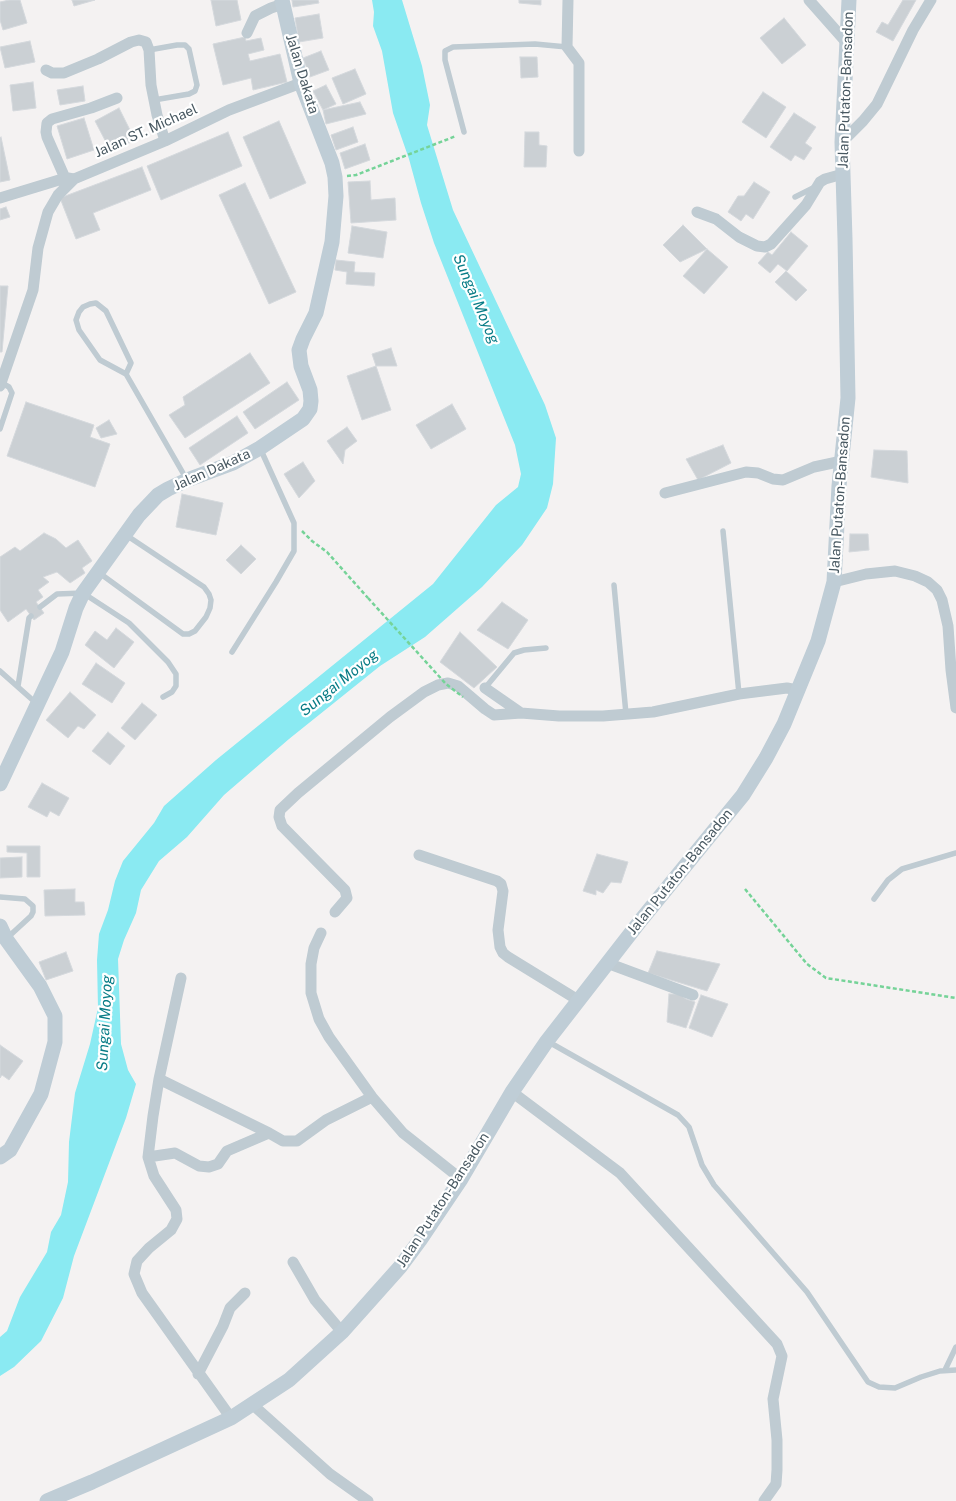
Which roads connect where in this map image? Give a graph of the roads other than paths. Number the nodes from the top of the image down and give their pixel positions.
1 (568, 0) edge
2 (809, 0) edge
3 (849, 0) edge
4 (931, 0) edge
5 (283, 2) edge
6 (247, 33) dead end
7 (847, 43) junction
8 (567, 47) junction
9 (149, 50) junction
10 (46, 70) dead end
11 (301, 83) junction
12 (117, 98) dead end
13 (154, 100) junction
14 (464, 132) dead end
15 (165, 141) junction
16 (842, 142) junction
17 (579, 151) dead end
18 (843, 174) junction
19 (70, 178) junction
20 (817, 186) junction
21 (795, 197) dead end
22 (0, 198) edge
23 (698, 212) dead end
24 (126, 374) junction
25 (1, 384) edge
26 (0, 429) edge
27 (260, 448) junction
28 (842, 461) junction
29 (188, 480) junction
30 (665, 493) dead end
31 (723, 531) dead end
32 (125, 534) junction
33 (98, 572) junction
34 (834, 582) junction
35 (614, 585) dead end
36 (84, 593) junction
37 (40, 607) dead end
38 (31, 616) dead end
39 (546, 648) dead end
40 (232, 652) dead end
41 (0, 671) edge
42 (18, 686) junction
43 (485, 688) joint
44 (797, 690) junction
45 (739, 694) junction
46 (163, 698) dead end
47 (37, 704) junction
48 (955, 705) edge
49 (521, 713) junction
50 (626, 714) junction
51 (2, 776) edge
52 (956, 853) edge
53 (419, 855) dead end
54 (0, 897) edge
55 (874, 899) dead end
56 (335, 912) dead end
57 (321, 933) dead end
58 (2, 935) edge
59 (607, 963) junction
60 (181, 978) dead end
61 (693, 995) dead end
62 (578, 1000) junction
63 (547, 1041) junction
64 (159, 1079) junction
65 (512, 1092) junction
66 (372, 1097) junction
67 (269, 1133) junction
68 (148, 1156) junction
69 (0, 1157) edge
70 (461, 1179) junction
71 (293, 1262) dead end
72 (245, 1293) dead end
73 (342, 1332) junction
74 (956, 1347) edge
75 (945, 1370) junction
76 (956, 1370) edge
77 (198, 1374) junction
78 (253, 1405) junction
79 (231, 1418) junction
80 (47, 1501) edge
81 (368, 1501) edge
82 (764, 1501) edge

1 - 8 street
2 - 7 street
3 - 7 street, Jalan Putaton-Bansadon
4 - 16 street
5 - 6 street
5 - 11 street, Jalan Dakata
7 - 16 street, Jalan Putaton-Bansadon
8 - 14 lane
8 - 17 street
9 - 10 street
9 - 13 street
9 - 13 lane
11 - 15 street, Jalan ST. Michael
11 - 27 street, Jalan Dakata
12 - 19 street
13 - 15 street
15 - 19 street, Jalan ST. Michael
16 - 18 street, Jalan Putaton-Bansadon
18 - 20 street
18 - 28 street, Jalan Putaton-Bansadon
19 - 22 street, Jalan ST. Michael
19 - 25 street
20 - 21 lane
20 - 23 street
24 - 24 lane
24 - 29 lane
25 - 26 lane
27 - 29 street, Jalan Dakata
27 - 40 lane
28 - 30 street
28 - 34 street, Jalan Putaton-Bansadon
29 - 32 street, Jalan Dakata
31 - 45 lane
32 - 33 street, Jalan Dakata
32 - 33 lane
33 - 36 street, Jalan Dakata
34 - 44 street, Jalan Putaton-Bansadon
34 - 48 street
35 - 50 lane
36 - 37 lane
36 - 46 lane
36 - 47 street, Jalan Dakata
38 - 42 lane
39 - 43 lane
41 - 42 lane
42 - 47 lane
43 - 49 street
44 - 45 street
44 - 59 street, Jalan Putaton-Bansadon
45 - 50 street
47 - 51 street, Jalan Dakata
49 - 50 street
49 - 56 street
52 - 55 lane
53 - 62 street
54 - 58 lane
57 - 66 street
58 - 69 street
59 - 61 street
59 - 62 street, Jalan Putaton-Bansadon
60 - 64 street
62 - 63 street, Jalan Putaton-Bansadon
63 - 65 street, Jalan Putaton-Bansadon
63 - 75 lane
64 - 67 street
64 - 68 street
65 - 70 street, Jalan Putaton-Bansadon
65 - 82 street
66 - 67 street
66 - 70 street
67 - 68 street
68 - 77 street
70 - 73 street, Jalan Putaton-Bansadon
71 - 73 street
72 - 77 street
73 - 78 street, Jalan Putaton-Bansadon
74 - 75 lane
75 - 76 lane
77 - 79 street
78 - 79 street, Jalan Putaton-Bansadon
78 - 81 street
79 - 80 street, Jalan Putaton-Bansadon

